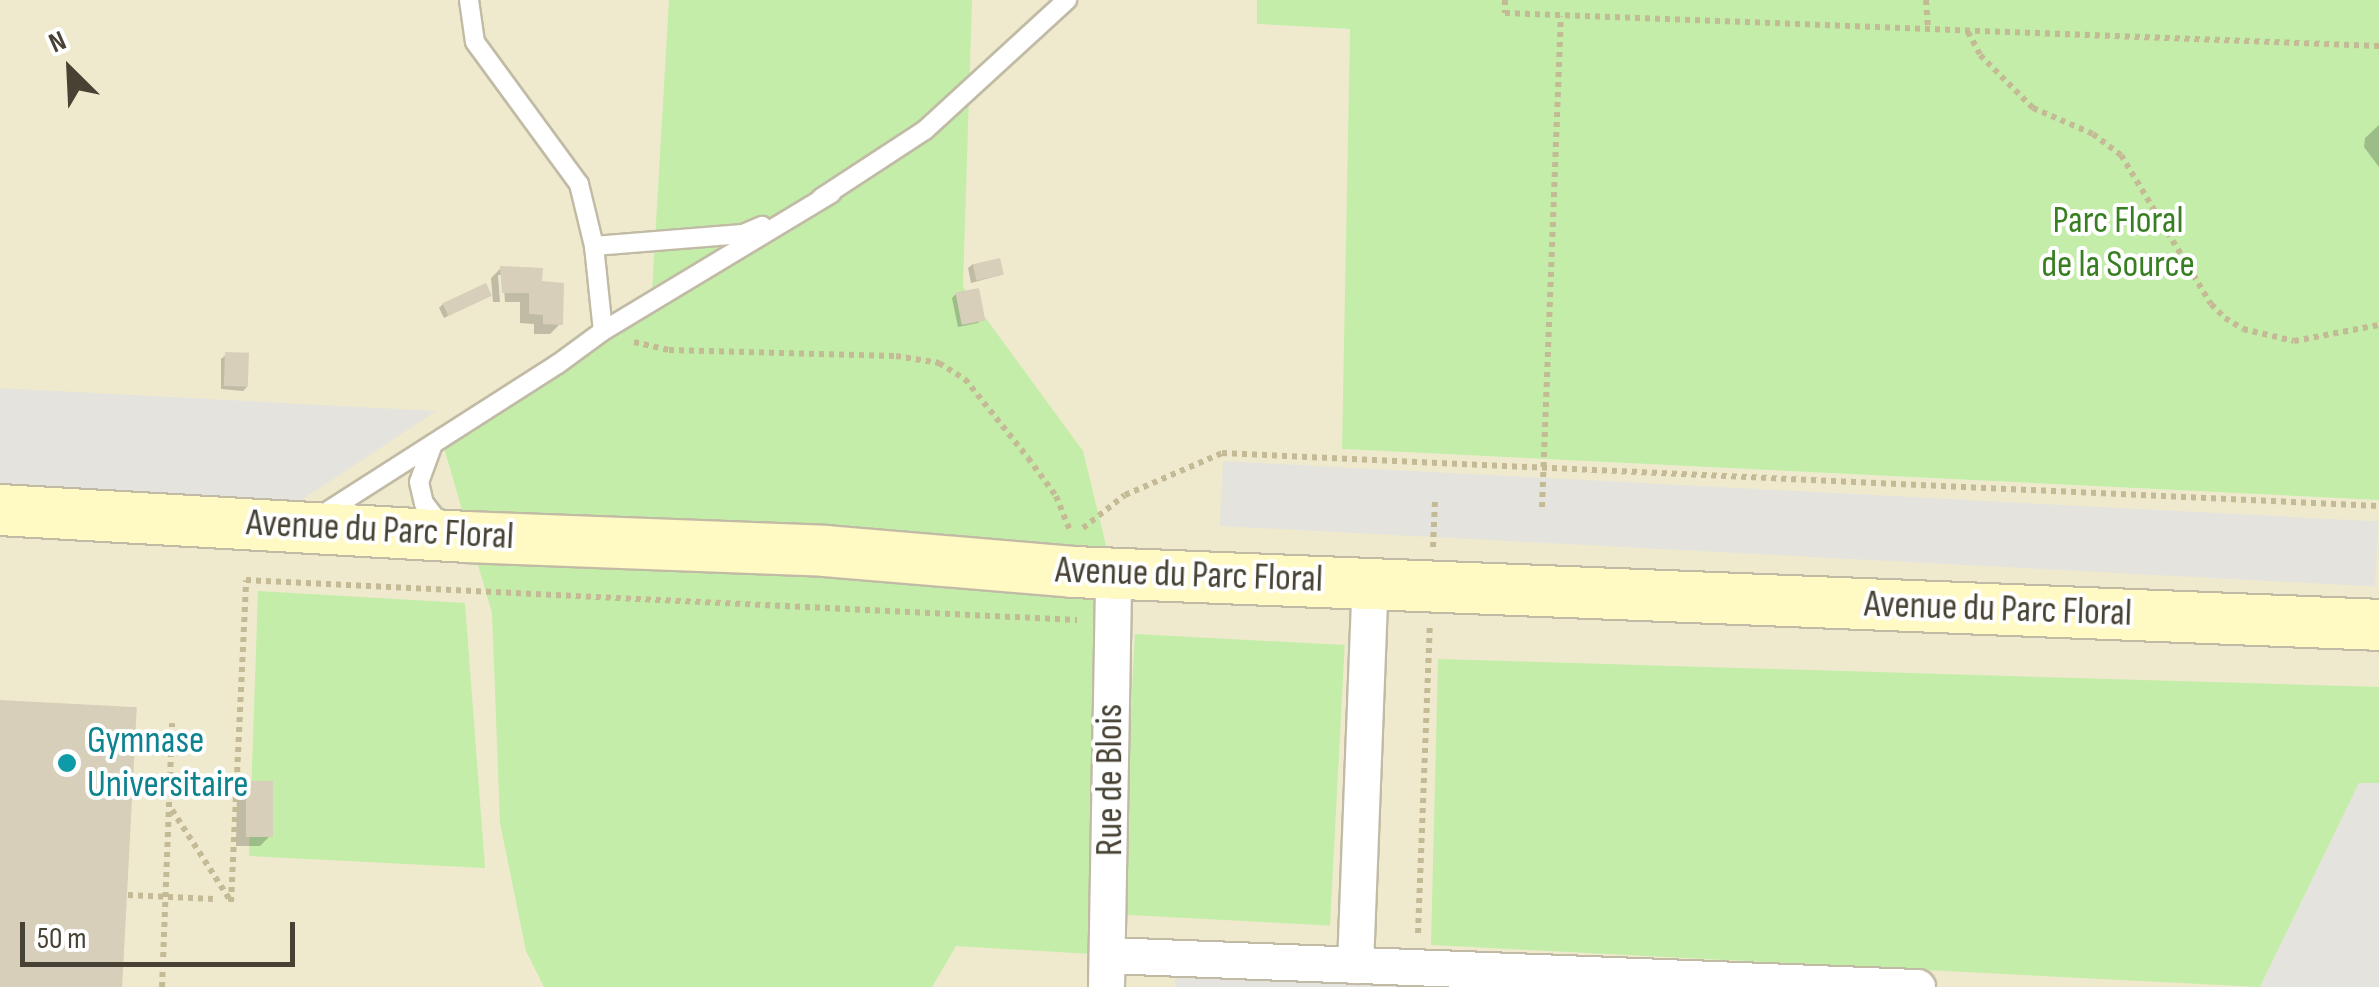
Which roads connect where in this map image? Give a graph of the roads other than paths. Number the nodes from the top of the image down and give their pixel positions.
1 (469, 0) edge
2 (1067, 0) edge
3 (832, 193) junction
4 (594, 246) junction
5 (603, 330) junction
6 (433, 444) junction
7 (0, 510) edge
8 (307, 524) junction
9 (450, 535) junction
10 (1113, 574) junction
11 (1370, 583) junction
12 (2379, 625) edge
13 (1354, 965) junction
14 (1107, 971) edge
15 (1684, 982) edge
16 (1917, 987) edge

1 - 4 lane
2 - 3 lane
3 - 4 lane
3 - 5 lane
4 - 5 lane
5 - 6 lane
6 - 8 lane
6 - 9 lane
7 - 8 main road, Avenue du Parc Floral
8 - 9 main road, Avenue du Parc Floral
9 - 10 main road, Avenue du Parc Floral
10 - 11 main road, Avenue du Parc Floral
10 - 14 street, Rue de Blois
11 - 12 main road, Avenue du Parc Floral
11 - 13 street
13 - 14 street
13 - 15 street
15 - 16 street

